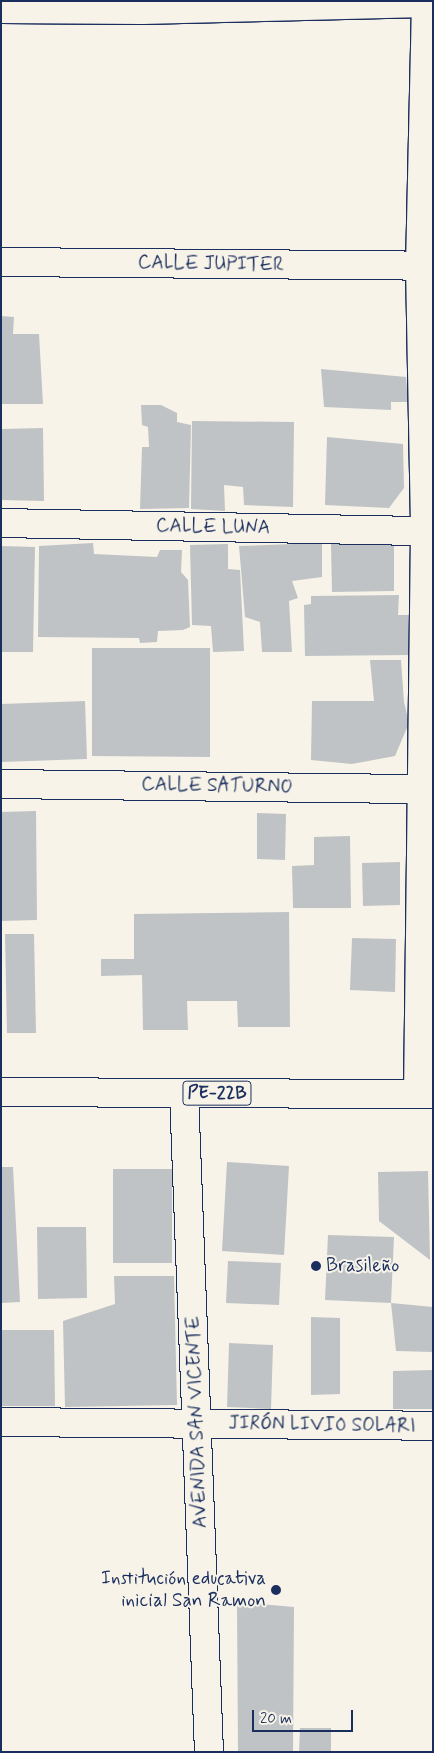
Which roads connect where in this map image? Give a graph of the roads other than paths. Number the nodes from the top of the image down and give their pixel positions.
1 (427, 4) edge
2 (1, 10) edge
3 (1, 262) edge
4 (420, 266) junction
5 (1, 523) edge
6 (425, 531) junction
7 (1, 784) edge
8 (427, 789) edge
9 (1, 1092) edge
10 (184, 1093) junction
11 (425, 1094) edge
12 (1, 1422) edge
13 (198, 1423) junction
14 (433, 1426) edge
15 (209, 1752) edge

1 - 2 main road
1 - 4 main road
3 - 4 main road, CALLE JUPITER
4 - 6 main road
5 - 6 main road, CALLE LUNA
6 - 8 main road
7 - 8 main road, CALLE SATURNO
8 - 11 main road
9 - 10 main road, PE-22B
10 - 11 main road, PE-22B
10 - 13 main road, AVENIDA SAN VICENTE
12 - 13 main road, JIRÓN LIVIO SOLARI
13 - 14 main road, JIRÓN LIVIO SOLARI
13 - 15 main road, AVENIDA SAN VICENTE

